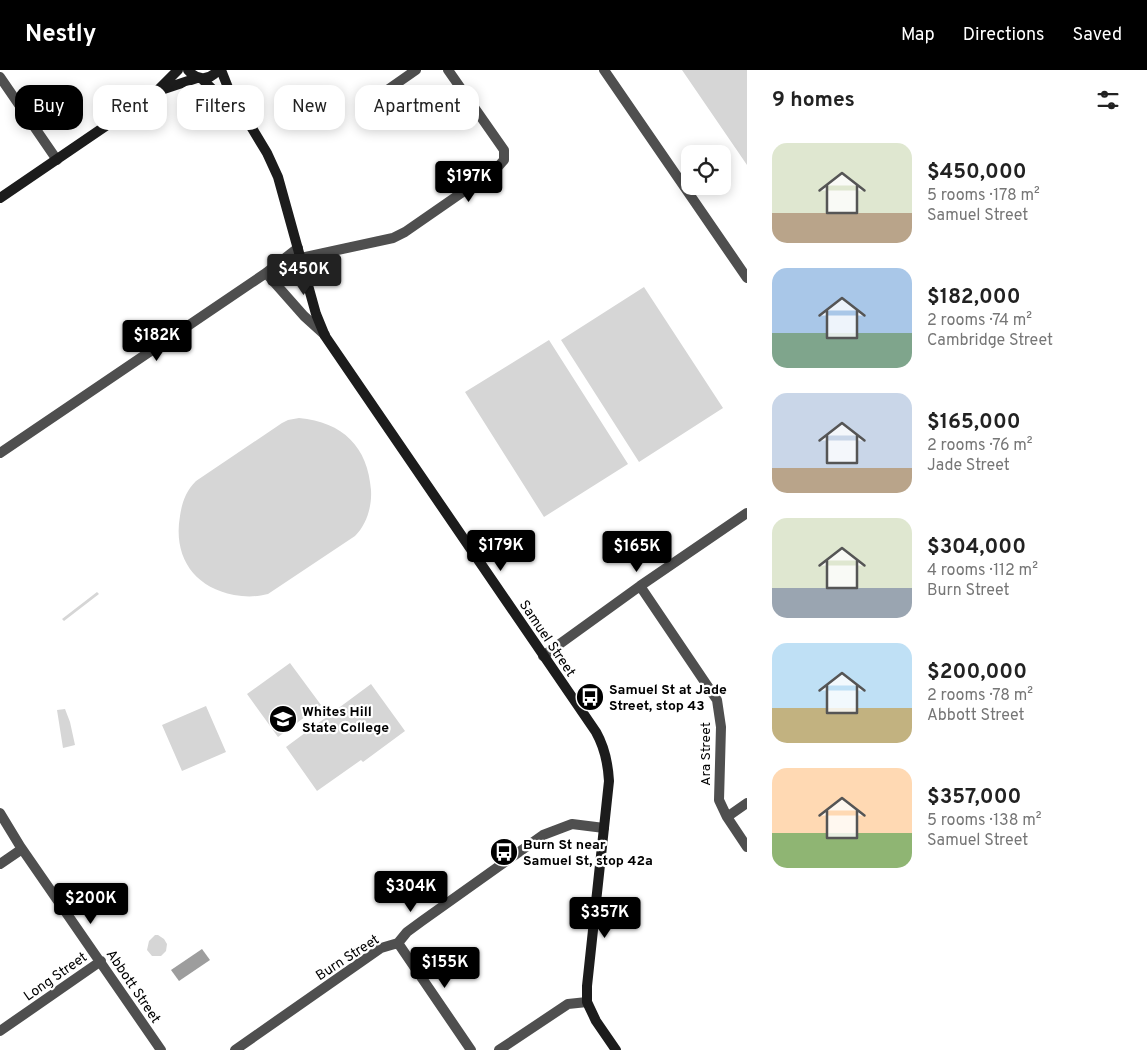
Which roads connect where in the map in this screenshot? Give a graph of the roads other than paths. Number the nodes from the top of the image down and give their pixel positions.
1 (178, 70) edge
2 (188, 70) edge
3 (219, 70) edge
4 (416, 70) edge
5 (448, 70) edge
6 (604, 70) edge
7 (0, 78) edge
8 (199, 78) junction
9 (163, 85) edge
10 (206, 85) edge
11 (226, 85) edge
12 (394, 85) edge
13 (167, 88) edge
14 (100, 130) edge
15 (252, 130) edge
16 (56, 160) junction
17 (0, 198) edge
18 (300, 253) junction
19 (266, 273) junction
20 (747, 278) edge
21 (326, 336) junction
22 (0, 453) edge
23 (747, 513) edge
24 (640, 586) junction
25 (543, 656) junction
26 (747, 803) edge
27 (0, 813) edge
28 (727, 817) junction
29 (604, 828) junction
30 (747, 847) edge
31 (22, 849) junction
32 (0, 864) edge
33 (398, 943) junction
34 (101, 961) junction
35 (587, 1002) junction
36 (0, 1031) edge
37 (162, 1050) edge
38 (235, 1050) edge
39 (471, 1050) edge
40 (499, 1050) edge
41 (616, 1050) edge

1 - 9 street
2 - 8 street, Samuel Street
3 - 8 street
3 - 11 street, Samuel Street
4 - 12 street
5 - 18 street
6 - 20 street
7 - 16 street
8 - 10 street, Samuel Street
8 - 13 street
14 - 16 street
15 - 18 street, Samuel Street
16 - 17 street
18 - 19 street
18 - 21 street, Samuel Street
19 - 21 street, Samuel Street
19 - 22 street
21 - 25 street, Samuel Street
23 - 24 street
24 - 25 street
24 - 28 street, Ara Street
25 - 29 street, Samuel Street
26 - 28 street
27 - 31 street, Abbott Street
28 - 30 street, Ara Street
29 - 33 street, Burn Street
29 - 35 street, Samuel Street
31 - 32 street
31 - 34 street, Abbott Street
33 - 38 street, Burn Street
33 - 39 street
34 - 36 street, Long Street
34 - 37 street, Abbott Street
35 - 40 street
35 - 41 street, Samuel Street

